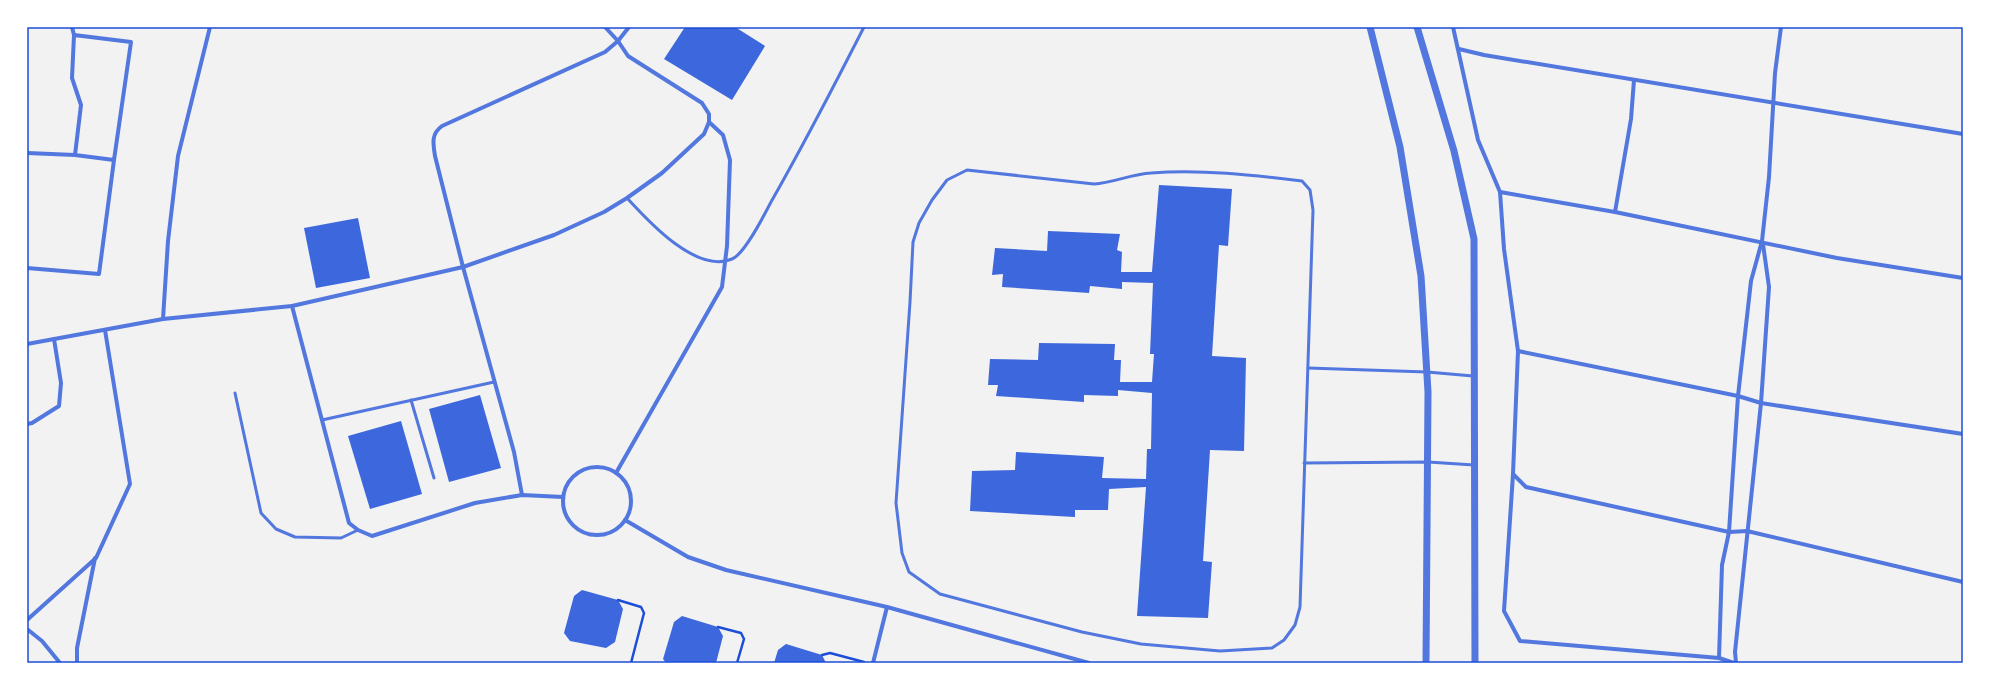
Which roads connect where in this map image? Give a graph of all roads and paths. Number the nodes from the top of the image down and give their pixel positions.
1 (72, 27) edge
2 (210, 27) edge
3 (605, 27) edge
4 (630, 27) edge
5 (864, 27) edge
6 (1370, 27) edge
7 (1418, 27) edge
8 (1453, 27) edge
9 (1781, 27) edge
10 (74, 35) junction
11 (618, 41) junction
12 (1459, 49) junction
13 (1634, 80) junction
14 (1775, 101) junction
15 (709, 122) junction
16 (1963, 134) edge
17 (27, 153) edge
18 (75, 156) junction
19 (114, 160) junction
20 (1500, 192) junction
21 (627, 198) junction
22 (1615, 212) junction
23 (1762, 241) junction
24 (726, 260) junction
25 (463, 267) junction
26 (27, 268) edge
27 (1963, 278) edge
28 (292, 306) junction
29 (163, 319) junction
30 (105, 330) junction
31 (54, 339) junction
32 (27, 344) edge
33 (1518, 351) junction
34 (1308, 368) junction
35 (1427, 372) junction
36 (1475, 376) junction
37 (494, 382) junction
38 (235, 393) dead end
39 (1738, 396) junction
40 (411, 400) junction
41 (1761, 404) junction
42 (322, 420) junction
43 (27, 424) edge
44 (1963, 434) edge
45 (1428, 462) junction
46 (1304, 463) junction
47 (1476, 466) junction
48 (616, 473) junction
49 (1513, 474) junction
50 (434, 478) dead end
51 (522, 495) junction
52 (563, 497) junction
53 (625, 520) junction
54 (358, 530) junction
55 (1747, 531) junction
56 (1729, 532) junction
57 (96, 558) junction
58 (1963, 582) edge
59 (618, 600) dead end
60 (887, 607) junction
61 (27, 620) edge
62 (718, 627) dead end
63 (27, 629) edge
64 (822, 655) dead end
65 (1719, 658) junction
66 (60, 663) edge
67 (77, 663) edge
68 (631, 663) edge
69 (737, 663) edge
70 (866, 663) edge
71 (872, 663) edge
72 (1089, 663) edge
73 (1426, 663) edge
74 (1475, 663) edge
75 (1735, 663) edge

1 - 10 street
2 - 29 street
3 - 11 street
4 - 11 street
5 - 24 lane
6 - 35 street
7 - 36 street
8 - 12 street
9 - 14 street
10 - 18 street
10 - 19 street
11 - 15 street
11 - 25 street
12 - 13 street
12 - 20 street
13 - 14 street
13 - 22 street
14 - 16 street
14 - 23 street
15 - 21 street
15 - 24 street
17 - 18 street
18 - 19 street
19 - 26 street
20 - 22 street
20 - 33 street
21 - 24 lane
21 - 25 street
22 - 23 street
23 - 27 street
23 - 39 street
23 - 41 street
24 - 48 street
25 - 28 street
25 - 37 street
28 - 29 street
28 - 42 street
29 - 30 street
30 - 31 street
30 - 57 street
31 - 32 street
31 - 43 street
33 - 39 street
33 - 49 street
34 - 35 lane
34 - 46 lane
34 - 46 lane
35 - 36 lane
35 - 45 street
36 - 47 street
37 - 40 lane
37 - 51 street
38 - 54 lane
39 - 41 street
39 - 56 street
40 - 42 lane
40 - 50 lane
41 - 44 street
41 - 55 street
42 - 54 street
45 - 46 lane
45 - 47 lane
45 - 73 street
47 - 74 street
48 - 52 street
48 - 53 street
49 - 56 street
49 - 65 street
51 - 52 street
51 - 54 street
52 - 53 street
53 - 60 street
55 - 56 street
55 - 58 street
55 - 75 street
56 - 65 street
57 - 61 street
57 - 67 street
59 - 68 path
60 - 71 street
60 - 72 street
62 - 69 path
63 - 66 street
64 - 70 path
65 - 75 street

